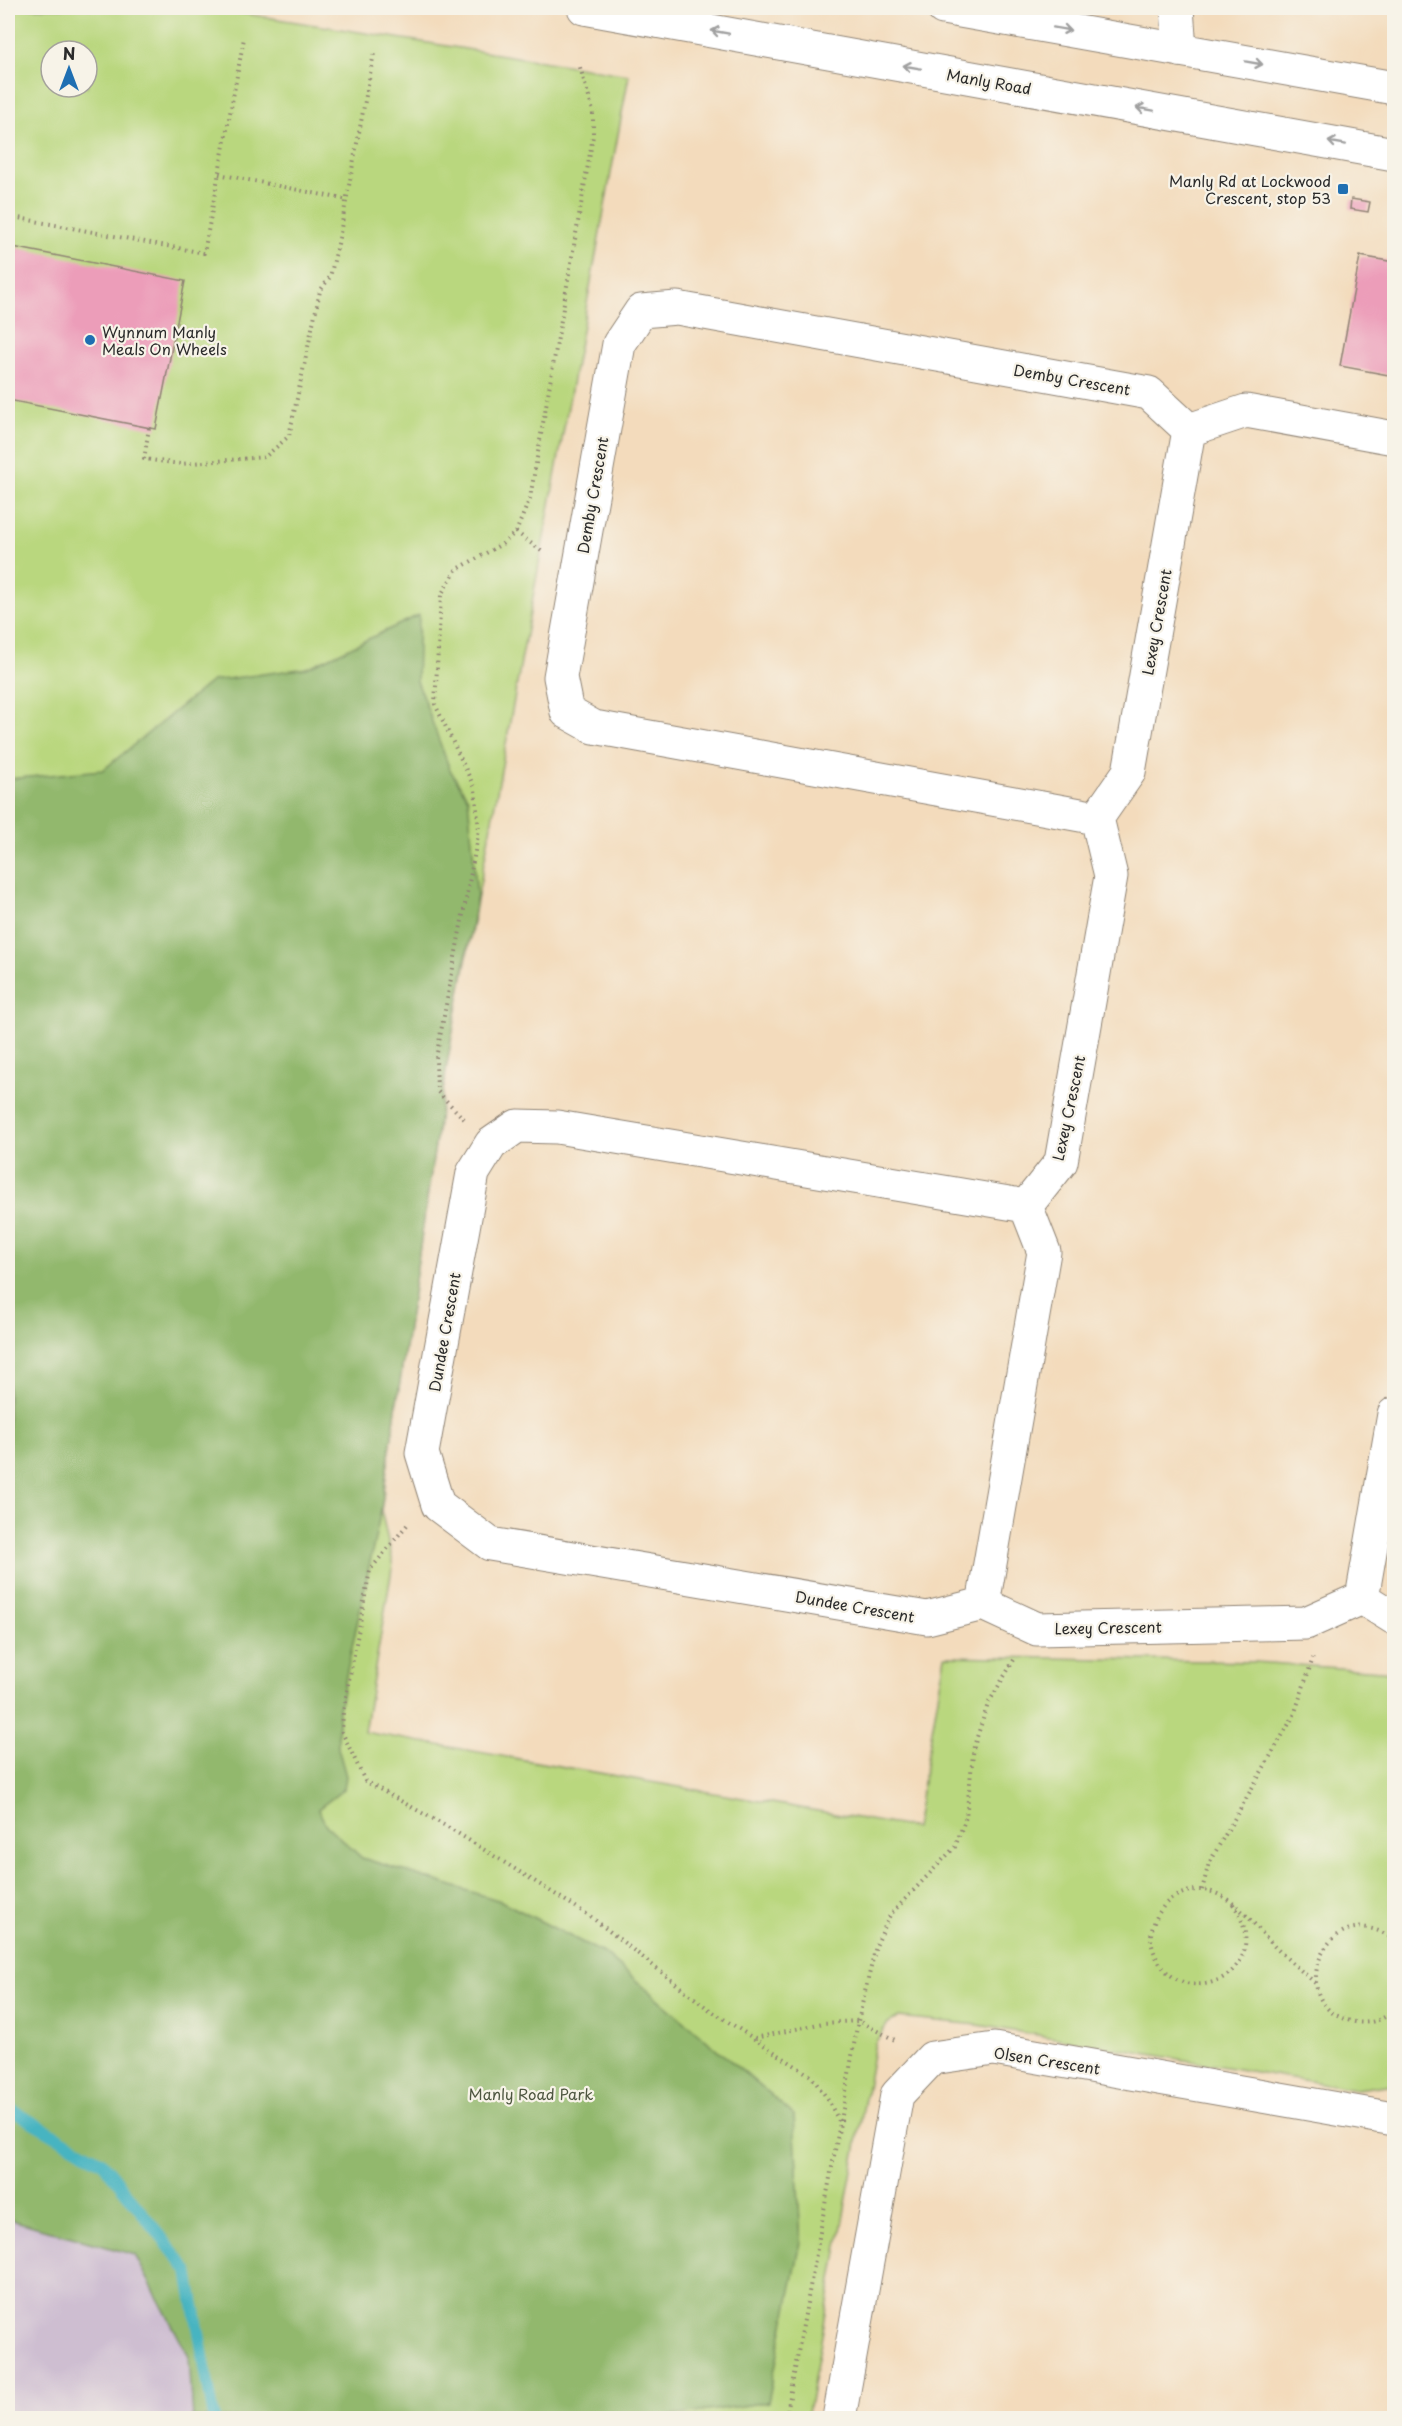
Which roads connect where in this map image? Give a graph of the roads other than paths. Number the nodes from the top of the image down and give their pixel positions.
1 (584, 8) edge
2 (943, 8) edge
3 (1178, 8) edge
4 (1180, 50) junction
5 (1395, 88) edge
6 (1395, 154) edge
7 (1190, 430) junction
8 (1395, 438) edge
9 (1097, 818) junction
10 (1026, 1206) junction
11 (1395, 1414) edge
12 (1362, 1598) junction
13 (982, 1604) junction
14 (1395, 1618) edge
15 (1395, 2119) edge
16 (839, 2418) edge

6 -> 1 street, Manly Road
2 -> 4 street
3 - 4 street
4 -> 5 street
7 - 8 street
7 - 9 street, Lexey Crescent
7 - 9 street, Demby Crescent
9 - 10 street, Lexey Crescent
10 - 13 street
10 - 13 street, Dundee Crescent
11 - 12 street
12 - 13 street, Lexey Crescent
12 - 14 street
15 - 16 street, Olsen Crescent

